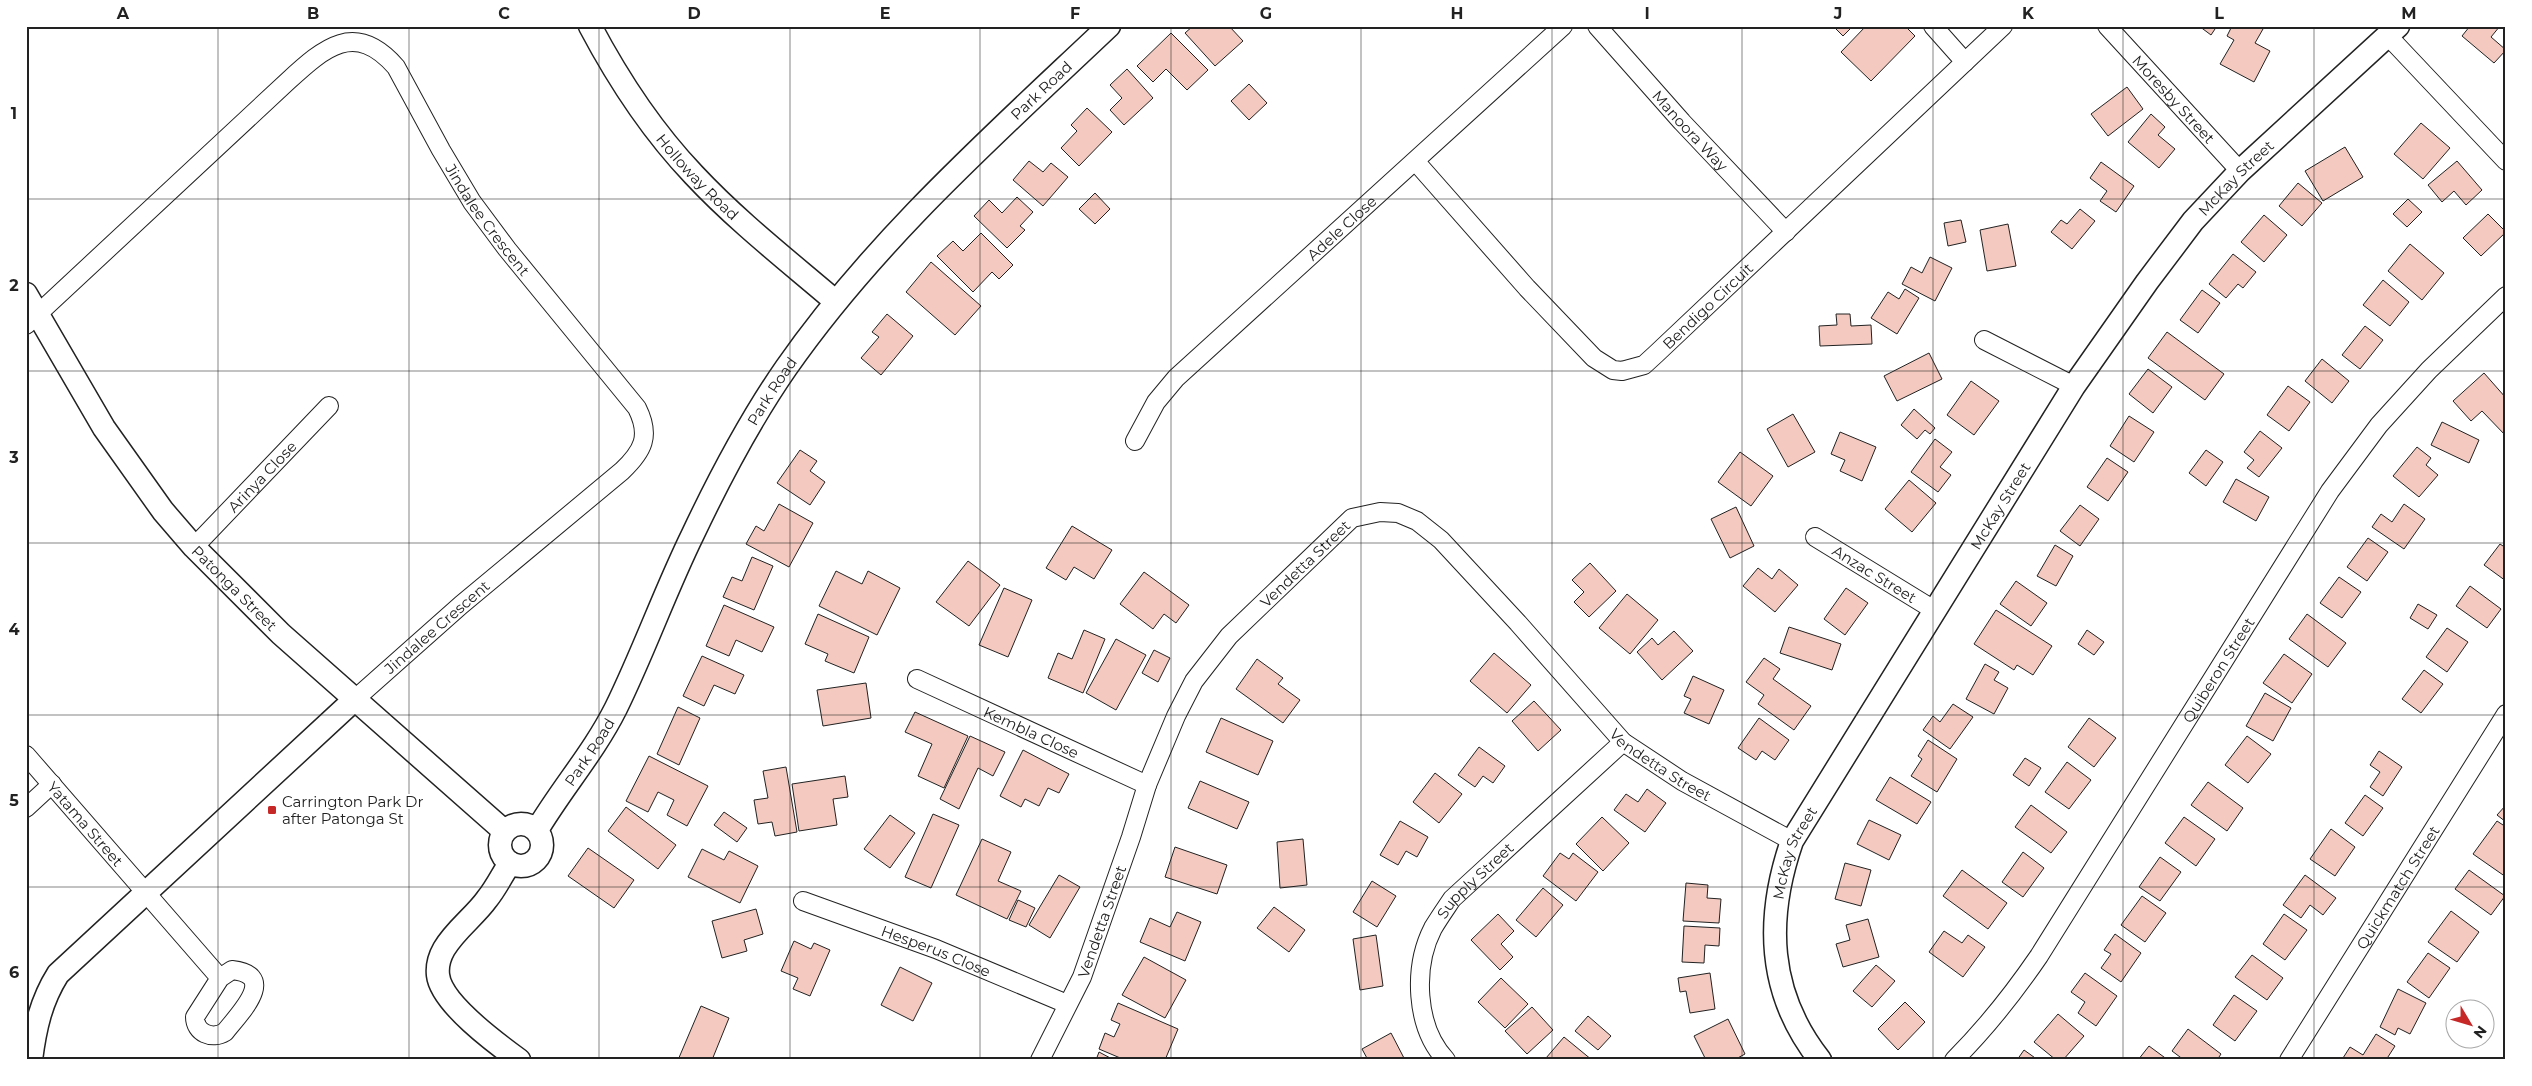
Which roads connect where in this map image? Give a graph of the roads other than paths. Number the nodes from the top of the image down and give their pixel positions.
1 (590, 26) edge
2 (1109, 26) edge
3 (1563, 26) edge
4 (1597, 26) edge
5 (1933, 26) edge
6 (2003, 26) edge
7 (2107, 26) edge
8 (2393, 31) edge
9 (1965, 62) junction
10 (2506, 161) edge
11 (1416, 162) junction
12 (2240, 171) junction
13 (1786, 232) junction
14 (26, 294) edge
15 (2506, 296) edge
16 (835, 301) junction
17 (32, 320) edge
18 (1984, 340) dead end
19 (2074, 386) junction
20 (329, 406) dead end
21 (1136, 441) dead end
22 (1815, 537) dead end
23 (194, 547) junction
24 (1934, 610) junction
25 (917, 680) dead end
26 (354, 700) junction
27 (2506, 714) edge
28 (1623, 742) junction
29 (26, 755) edge
30 (52, 784) junction
31 (1147, 784) junction
32 (26, 808) edge
33 (537, 830) junction
34 (504, 831) junction
35 (1792, 841) junction
36 (510, 863) junction
37 (148, 892) junction
38 (803, 901) dead end
39 (220, 978) dead end
40 (1068, 1004) junction
41 (31, 1060) edge
42 (519, 1060) edge
43 (1040, 1060) edge
44 (1446, 1060) edge
45 (1820, 1060) edge
46 (1954, 1060) edge
47 (2290, 1060) edge

1 - 16 street, Holloway Road
2 - 16 street, Park Road
3 - 11 street, Adele Close
4 - 13 street, Manoora Way
5 - 9 street
6 - 9 street, Bendigo Circuit
7 - 12 street, Moresby Street
8 - 10 street
8 - 12 street, McKay Street
9 - 13 street, Bendigo Circuit
11 - 13 street, Bendigo Circuit
11 - 21 street, Adele Close
12 - 19 street, McKay Street
14 - 17 street, Patonga Street
15 - 46 street, Quiberon Street
16 - 33 street, Park Road
17 - 23 street, Patonga Street
17 - 26 street, Jindalee Crescent
18 - 19 street
19 - 24 street, McKay Street
20 - 23 street, Arinya Close
22 - 24 street, Anzac Street
23 - 26 street, Patonga Street
24 - 35 street, McKay Street
25 - 31 street, Kembla Close
26 - 34 street, Patonga Street
26 - 37 street
27 - 47 street, Quickmatch Street
28 - 31 street, Vendetta Street
28 - 35 street, Vendetta Street
28 - 44 street, Supply Street
29 - 30 street, Yatama Street
30 - 32 street
30 - 37 street, Yatama Street
31 - 40 street, Vendetta Street
33 - 34 street
33 - 36 street
34 - 36 street
35 - 45 street, McKay Street
36 - 42 street
37 - 39 street, Yatama Street
37 - 41 street
38 - 40 street, Hesperus Close
40 - 43 street, Vendetta Street

